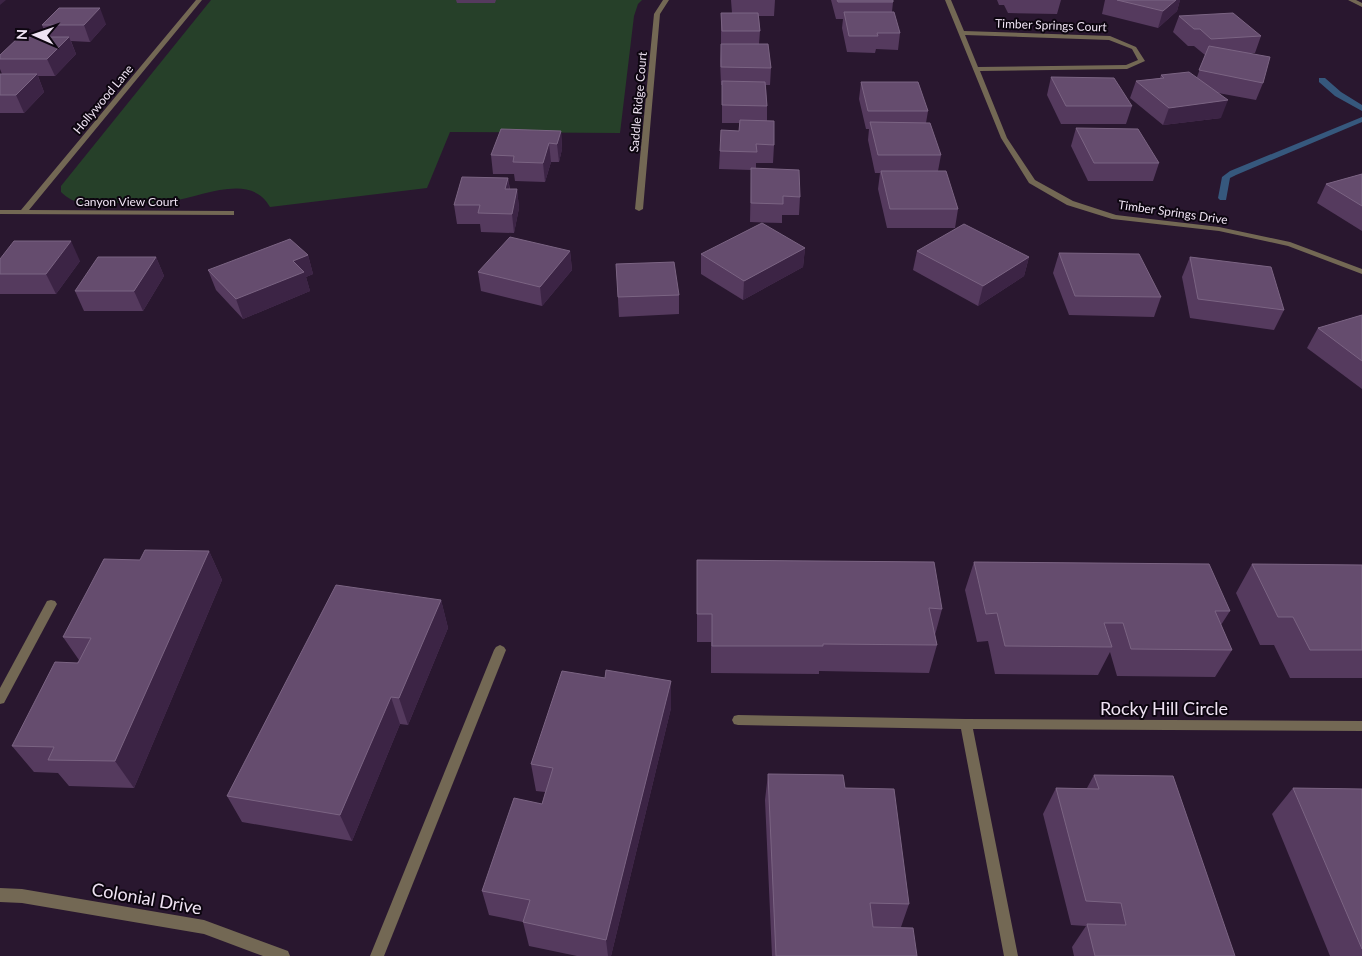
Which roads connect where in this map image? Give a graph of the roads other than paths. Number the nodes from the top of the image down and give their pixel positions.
1 (199, 0) edge
2 (666, 0) edge
3 (948, 0) edge
4 (1351, 0) edge
5 (1362, 6) edge
6 (962, 33) junction
7 (976, 69) junction
8 (639, 209) dead end
9 (0, 212) edge
10 (23, 212) junction
11 (231, 213) dead end
12 (1362, 272) edge
13 (51, 604) dead end
14 (500, 650) dead end
15 (0, 700) edge
16 (738, 720) dead end
17 (966, 724) junction
18 (1362, 726) edge
19 (0, 895) edge
20 (283, 956) edge
21 (377, 956) edge
22 (1011, 956) edge

1 - 10 street, Hollywood Lane
2 - 8 street, Saddle Ridge Court
3 - 6 street, Timber Springs Drive
4 - 5 street
6 - 7 street, Timber Springs Drive
6 - 7 street, Timber Springs Court
7 - 12 street, Timber Springs Drive
9 - 10 street, Canyon View Court
10 - 11 street, Canyon View Court
13 - 15 street
14 - 21 street
16 - 17 street, Rocky Hill Circle
17 - 18 street, Rocky Hill Circle
17 - 22 street
19 - 20 street, Colonial Drive

